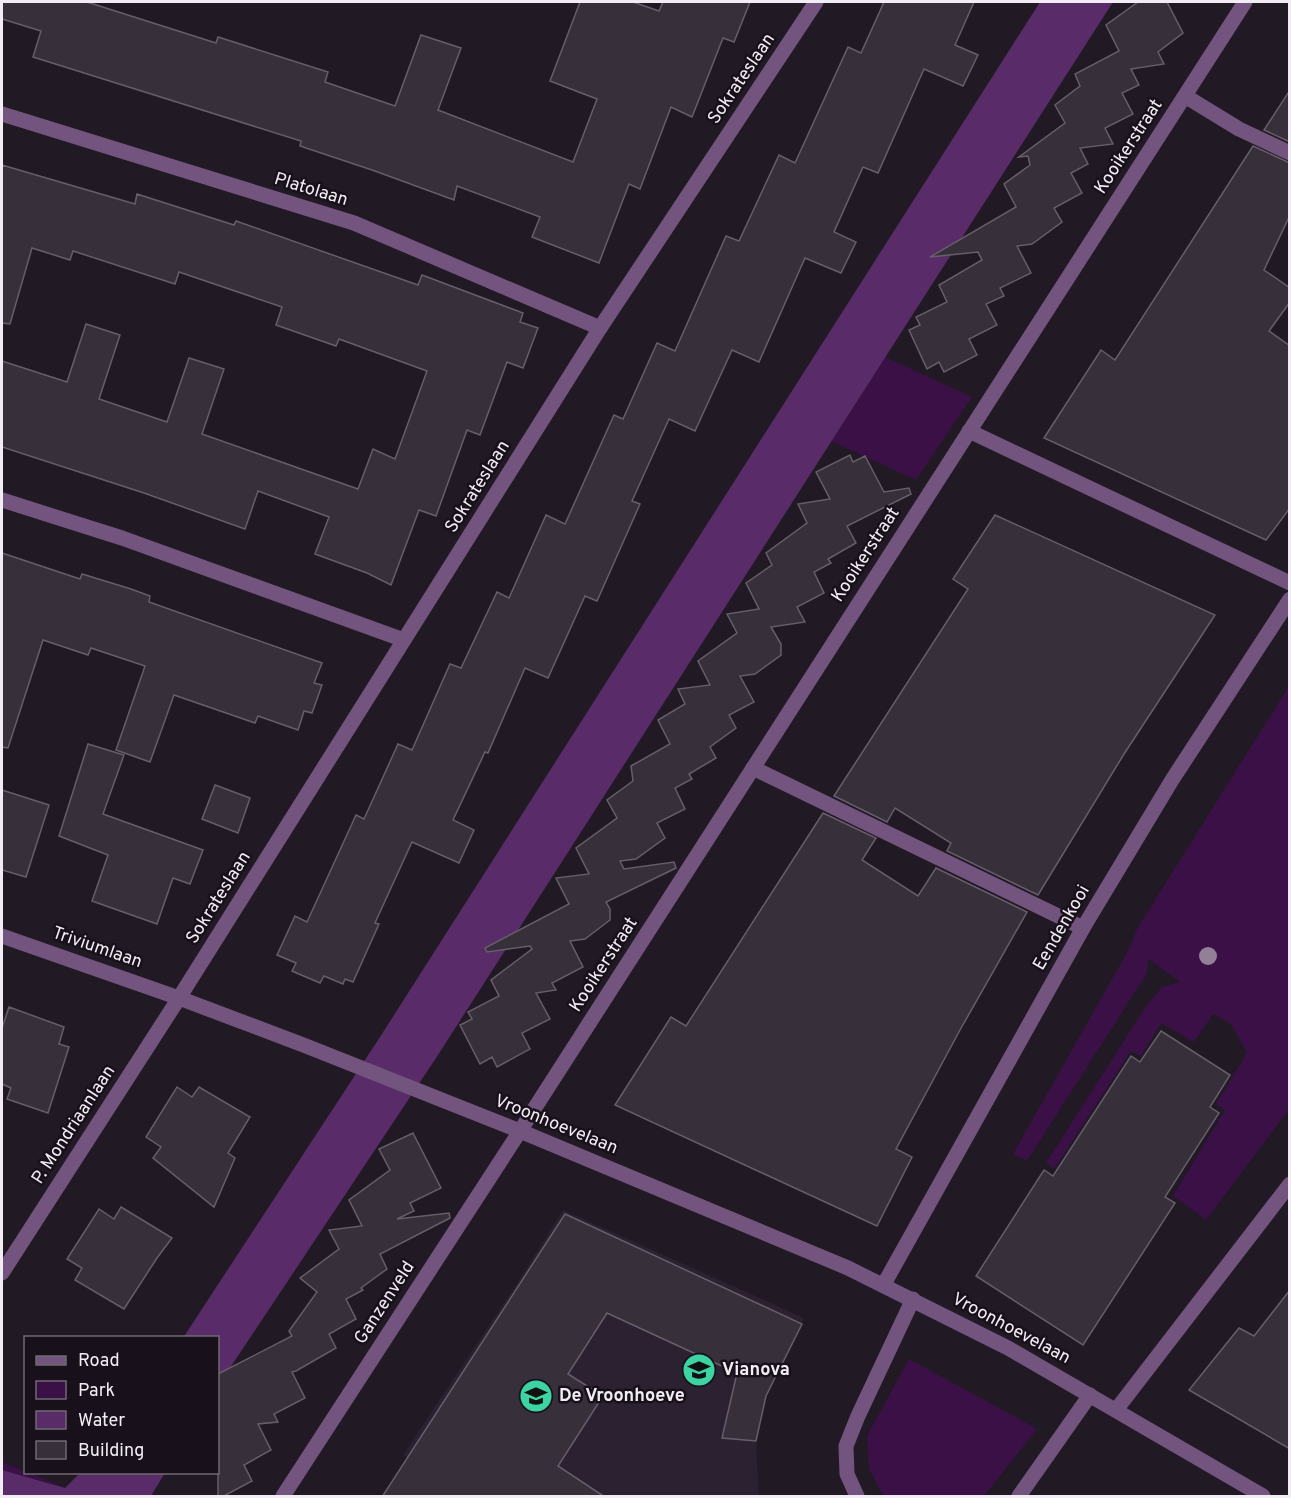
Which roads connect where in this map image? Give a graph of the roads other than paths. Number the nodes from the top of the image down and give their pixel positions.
1 (816, 2) edge
2 (1245, 2) edge
3 (1185, 96) junction
4 (2, 114) edge
5 (1290, 153) edge
6 (600, 328) junction
7 (969, 431) junction
8 (2, 500) edge
9 (1290, 583) edge
10 (1290, 599) edge
11 (404, 640) junction
12 (753, 768) junction
13 (1083, 928) junction
14 (2, 936) edge
15 (179, 998) junction
16 (520, 1131) junction
17 (1290, 1184) edge
18 (2, 1273) edge
19 (884, 1284) junction
20 (913, 1299) junction
21 (1090, 1395) junction
22 (1116, 1410) junction
23 (283, 1497) edge
24 (857, 1497) edge
25 (1019, 1497) edge
26 (1263, 1497) edge

1 - 6 street, Sokrateslaan
2 - 3 street, Kooikerstraat
3 - 5 street
3 - 7 street, Kooikerstraat
4 - 6 street, Platolaan
6 - 11 street, Sokrateslaan
7 - 9 street
7 - 12 street, Kooikerstraat
8 - 11 street
10 - 13 street, Eendenkooi
11 - 15 street, Sokrateslaan
12 - 13 street
12 - 16 street, Kooikerstraat
13 - 19 street, Eendenkooi
14 - 15 street, Triviumlaan
15 - 16 street, Vroonhoevelaan
15 - 18 street, P. Mondriaanlaan
16 - 19 street, Vroonhoevelaan
16 - 23 street, Ganzenveld
17 - 22 street
19 - 20 street, Vroonhoevelaan
20 - 21 street, Vroonhoevelaan
20 - 24 street
21 - 22 street, Vroonhoevelaan
21 - 25 street
22 - 26 street, Vroonhoevelaan

